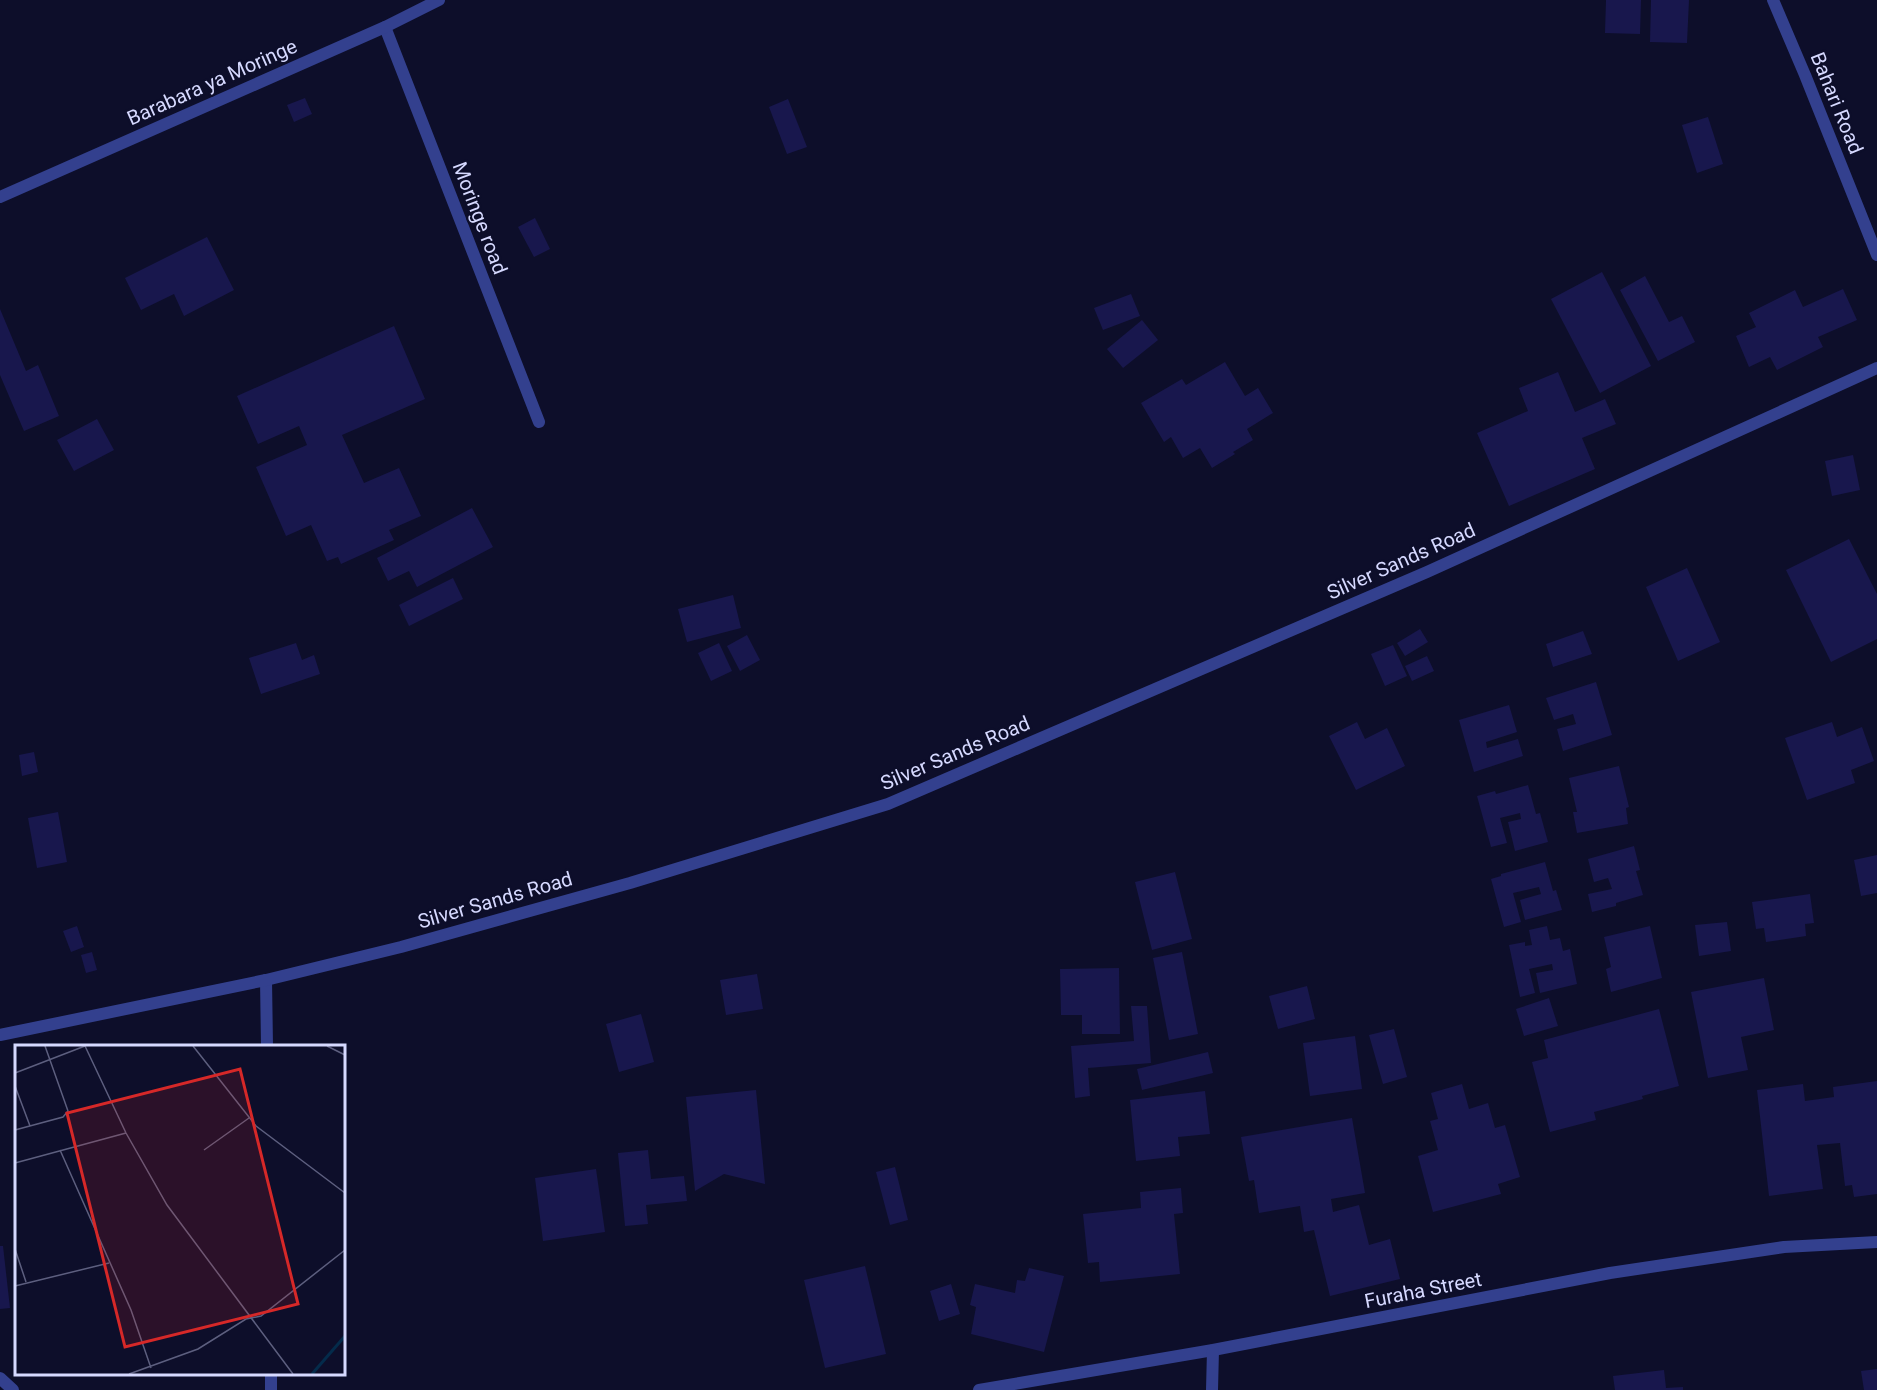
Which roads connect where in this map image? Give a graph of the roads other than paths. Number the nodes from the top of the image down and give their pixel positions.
1 (439, 0) edge
2 (1773, 0) edge
3 (385, 27) junction
4 (0, 197) edge
5 (1877, 255) edge
6 (1877, 368) edge
7 (539, 422) dead end
8 (266, 980) junction
9 (0, 1035) edge
10 (267, 1045) edge
11 (1877, 1242) edge
12 (1213, 1350) junction
13 (0, 1378) edge
14 (13, 1390) edge
15 (979, 1390) edge
16 (1212, 1390) edge

1 - 3 street, Barabara ya Moringe
2 - 5 street, Bahari Road
3 - 4 street, Barabara ya Moringe
3 - 7 street, Moringe road
6 - 8 street, Silver Sands Road
8 - 9 street, Silver Sands Road
8 - 10 street
11 - 12 street, Furaha Street
12 - 15 street, Furaha Street
12 - 16 street
13 - 14 street

